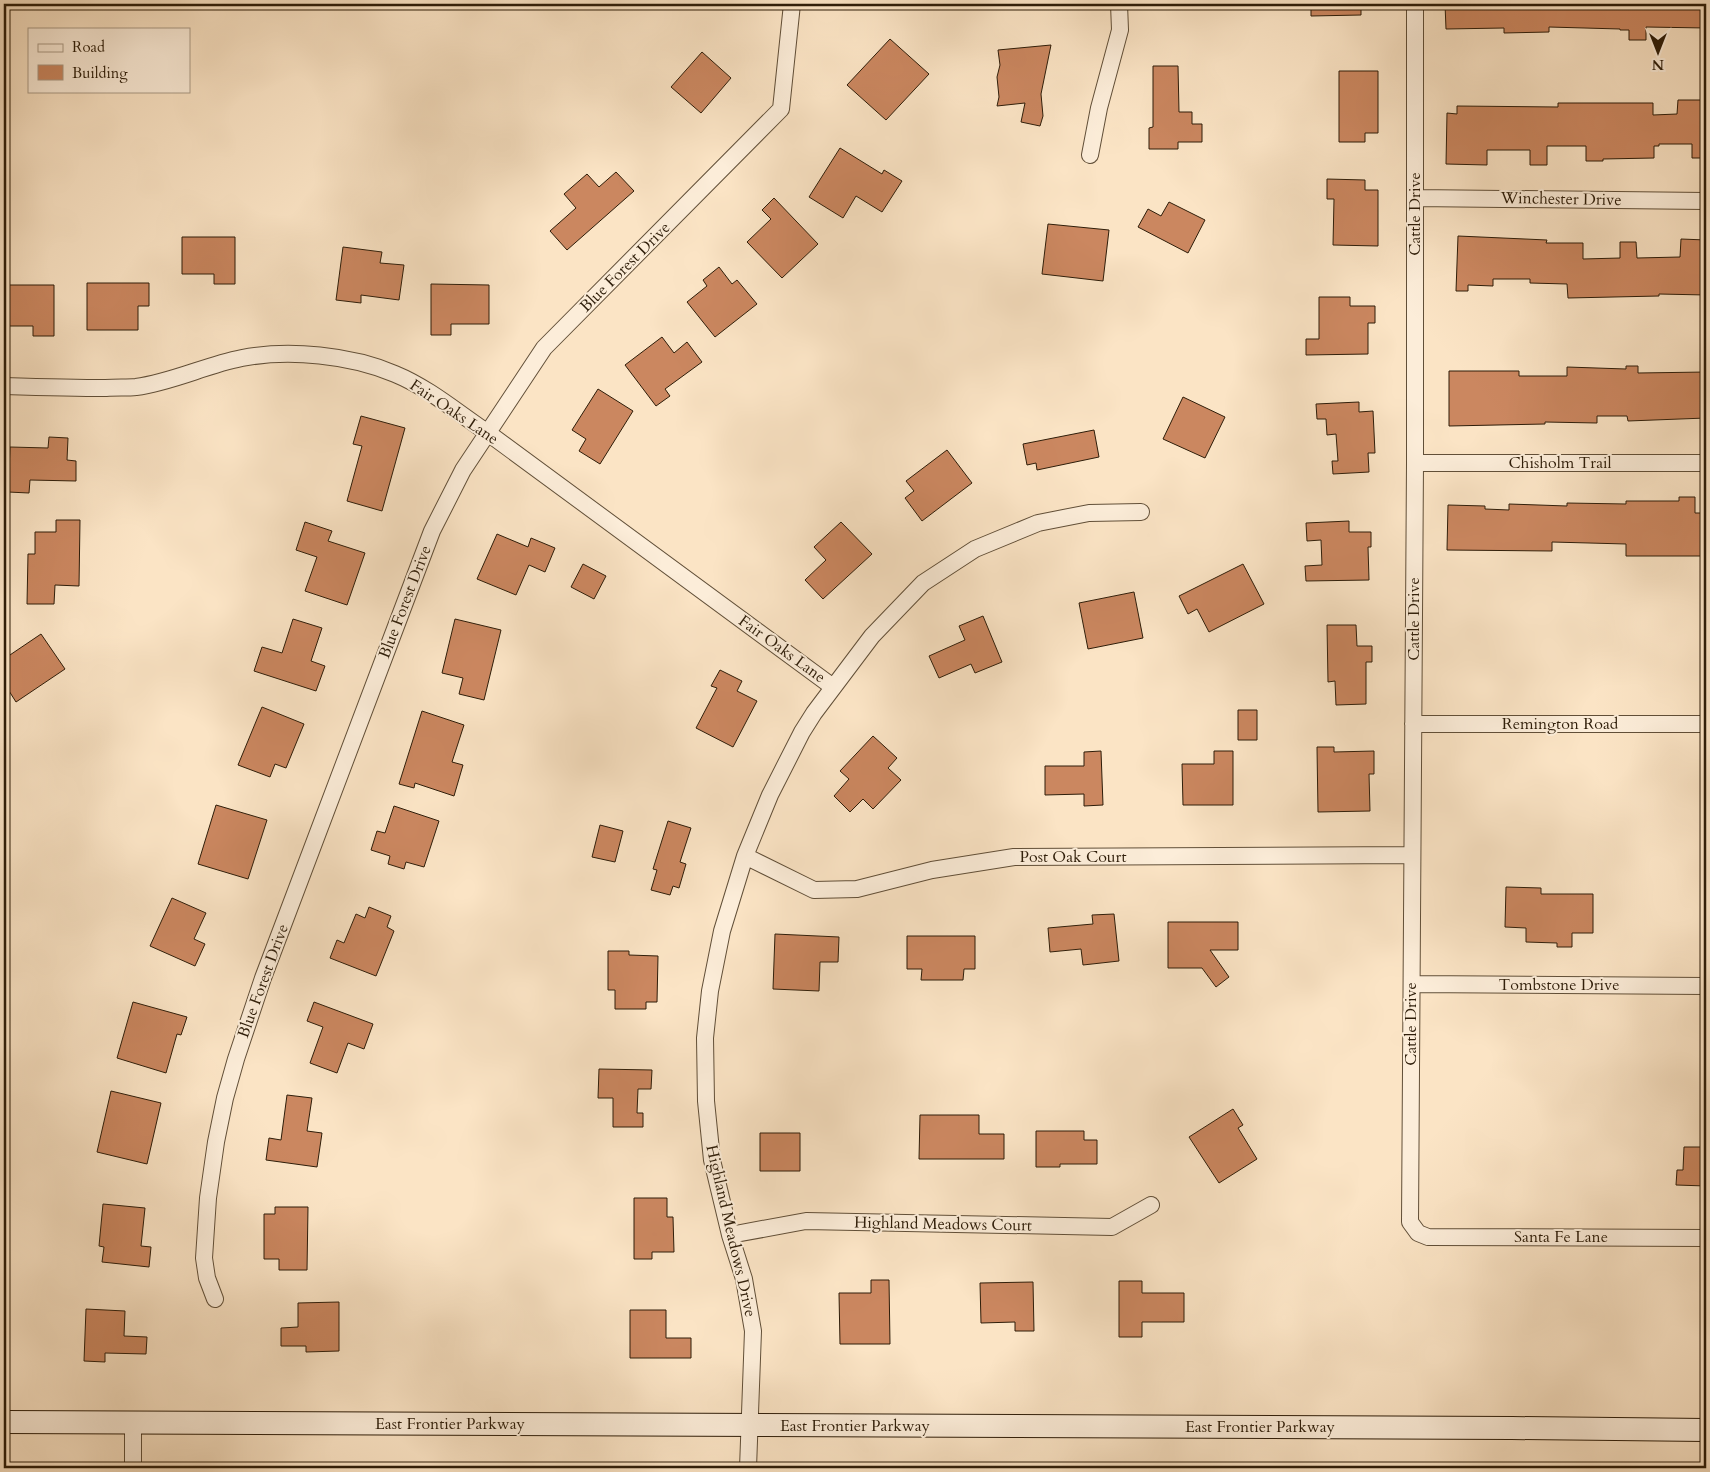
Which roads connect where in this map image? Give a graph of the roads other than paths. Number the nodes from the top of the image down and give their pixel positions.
1 (792, 4) edge
2 (1120, 4) edge
3 (1415, 4) edge
4 (1090, 155) dead end
5 (1415, 198) junction
6 (1706, 201) edge
7 (4, 386) edge
8 (488, 433) junction
9 (1414, 463) junction
10 (1706, 463) edge
11 (1141, 512) dead end
12 (834, 687) junction
13 (1413, 724) junction
14 (1706, 724) edge
15 (1412, 855) junction
16 (745, 856) junction
17 (1412, 984) junction
18 (1706, 986) edge
19 (1151, 1205) dead end
20 (1418, 1233) joint
21 (730, 1235) junction
22 (1706, 1238) edge
23 (215, 1299) dead end
24 (4, 1422) edge
25 (133, 1422) junction
26 (749, 1425) junction
27 (1706, 1430) edge
28 (132, 1468) edge
29 (748, 1468) edge

1 - 8 street, Blue Forest Drive
2 - 4 street
3 - 5 street, Cattle Drive
5 - 6 street, Winchester Drive
5 - 9 street, Cattle Drive
7 - 8 street, Fair Oaks Lane
8 - 12 street, Fair Oaks Lane
8 - 23 street, Blue Forest Drive
9 - 10 street, Chisholm Trail
9 - 13 street, Cattle Drive
11 - 12 street, Highland Meadows Drive
12 - 16 street, Highland Meadows Drive
13 - 14 street, Remington Road
13 - 15 street, Cattle Drive
15 - 16 street, Post Oak Court
15 - 17 street, Cattle Drive
16 - 21 street, Highland Meadows Drive
17 - 18 street, Tombstone Drive
17 - 20 street, Cattle Drive
19 - 21 street, Highland Meadows Court
20 - 22 street, Santa Fe Lane
21 - 26 street, Highland Meadows Drive
24 - 25 street, East Frontier Parkway
25 - 26 street, East Frontier Parkway
25 - 28 street
26 - 27 street, East Frontier Parkway
26 - 29 street, Highland Meadows Drive

